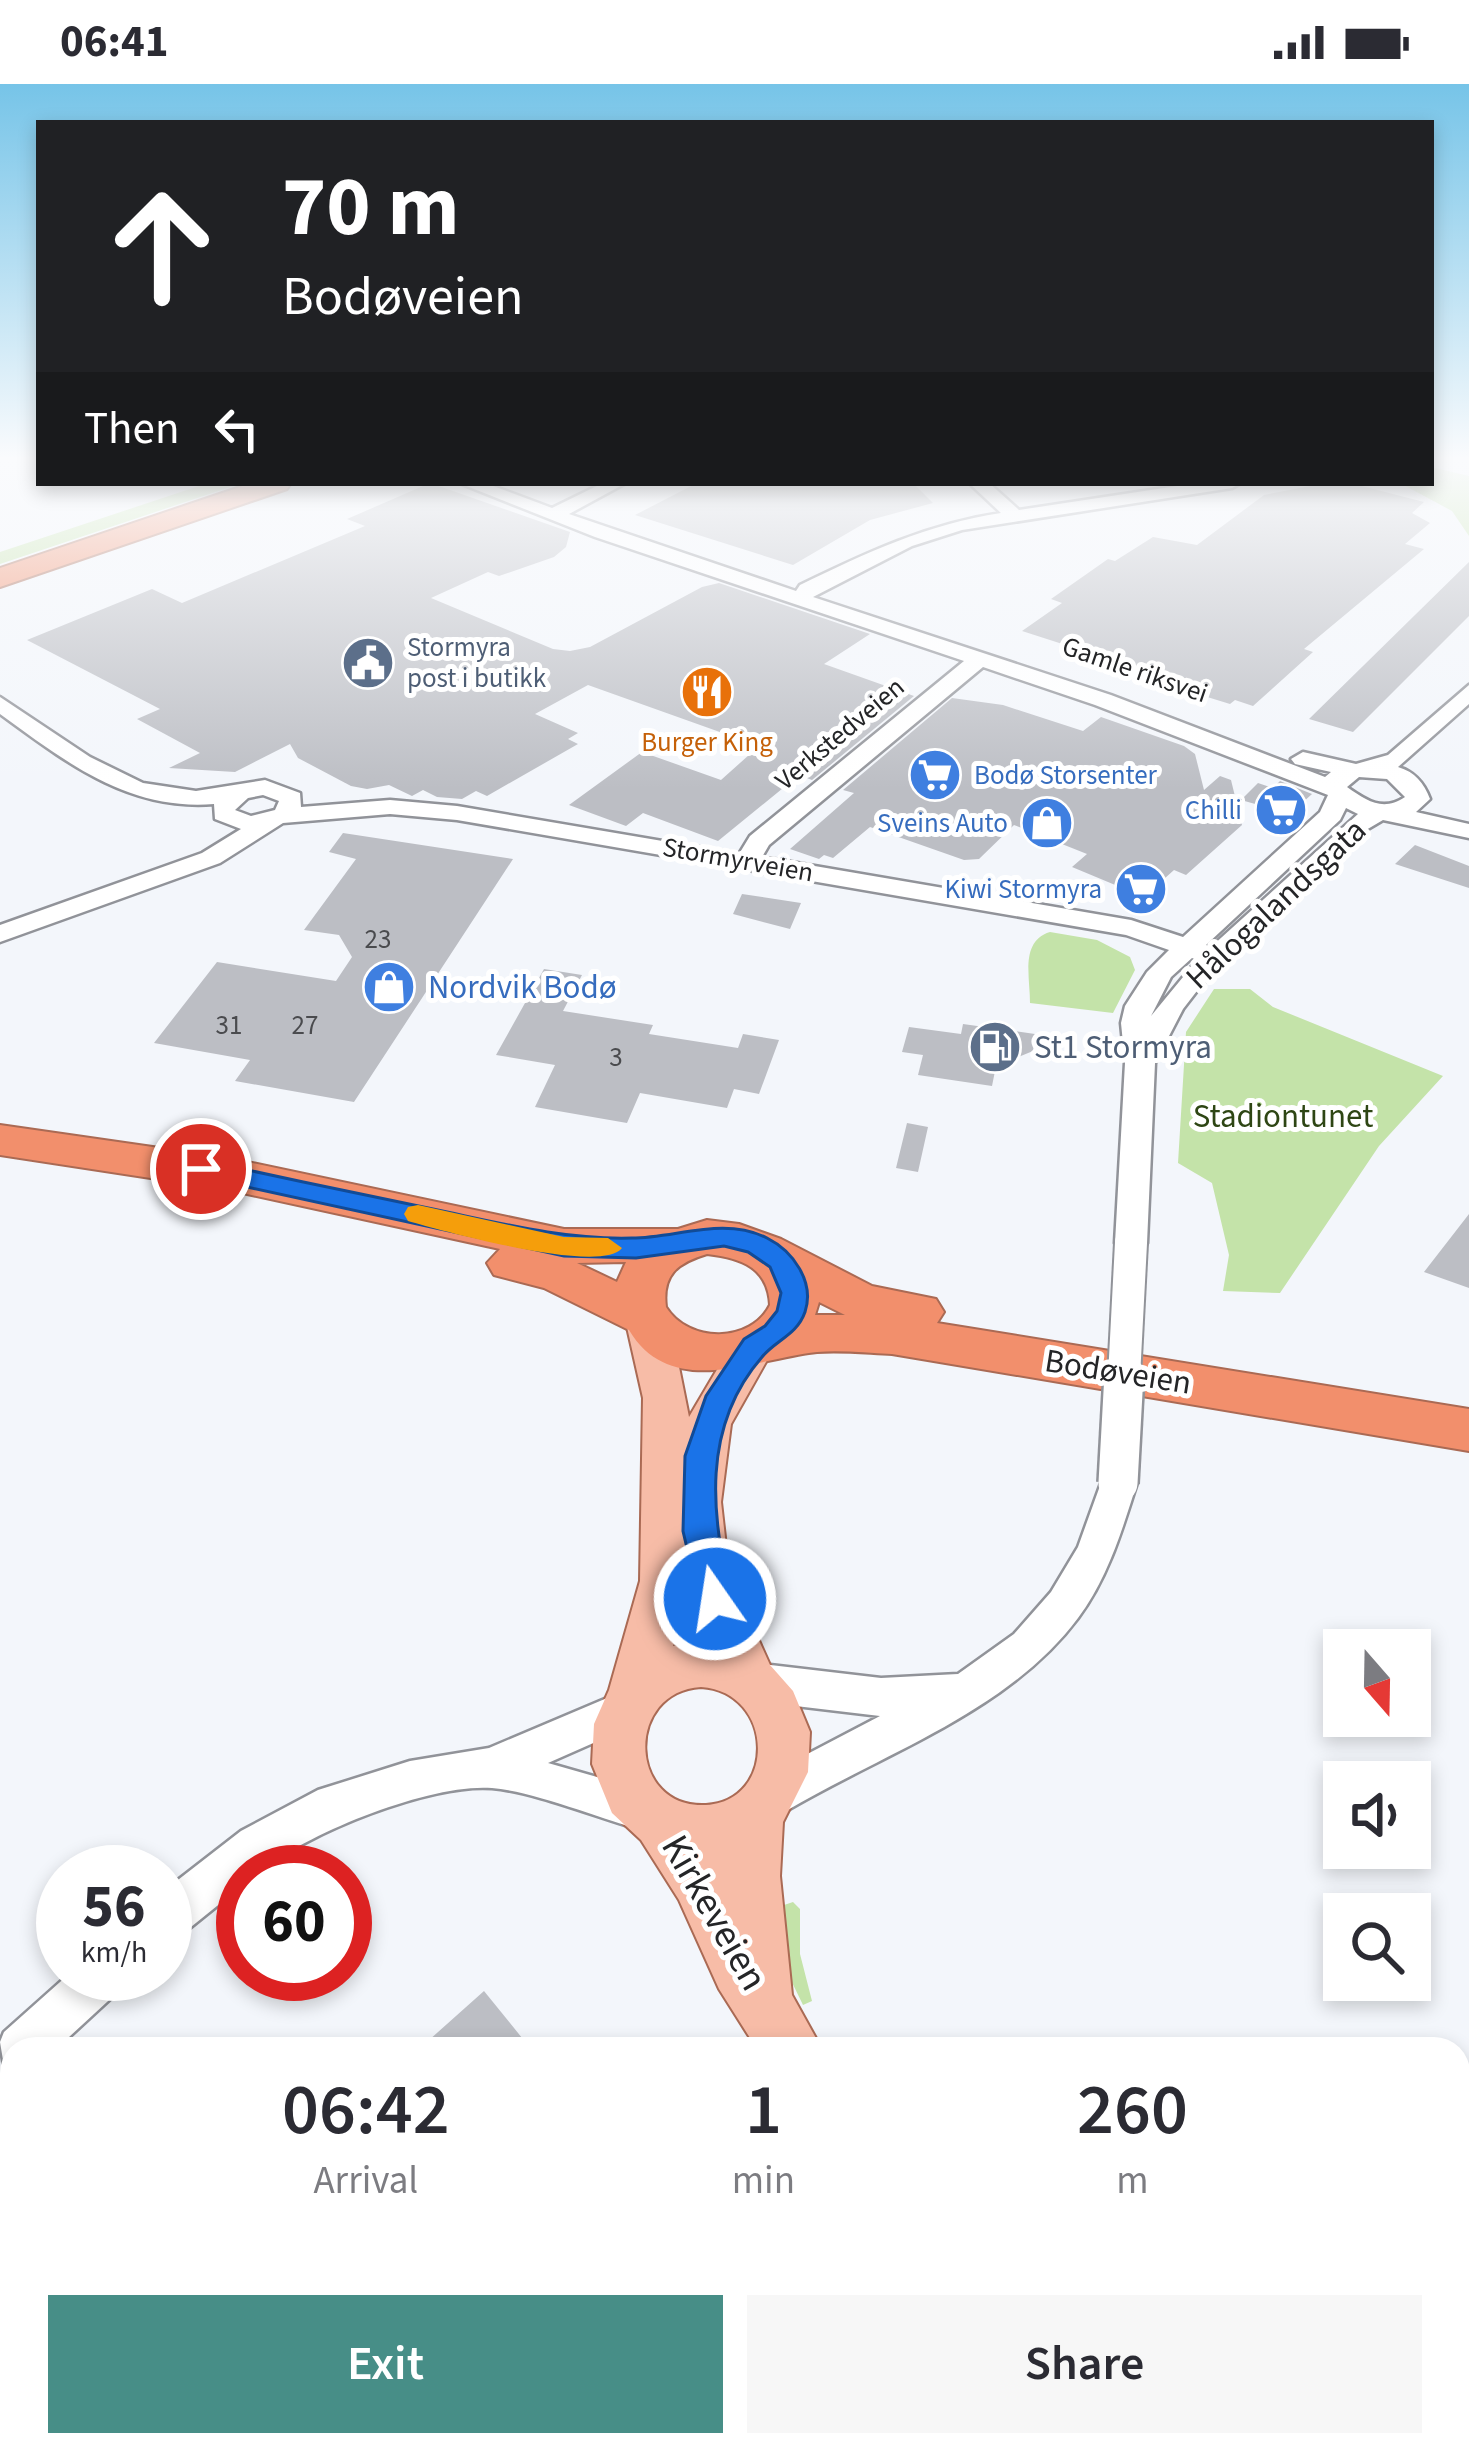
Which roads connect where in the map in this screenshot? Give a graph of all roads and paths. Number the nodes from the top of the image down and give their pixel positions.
1 (30, 568) edge
2 (734, 568) edge
3 (860, 568) edge
4 (0, 578) edge
5 (812, 594) junction
6 (979, 659) junction
7 (1469, 692) edge
8 (0, 704) edge
9 (1469, 718) edge
10 (0, 725) edge
11 (1361, 769) junction
12 (1415, 790) junction
13 (1337, 792) junction
14 (229, 810) junction
15 (283, 811) junction
16 (1386, 812) junction
17 (1469, 829) edge
18 (747, 861) junction
19 (190, 864) junction
20 (0, 934) edge
21 (1191, 954) junction
22 (1140, 1063) junction
23 (0, 1140) edge
24 (0, 1164) edge
25 (675, 1245) junction
26 (781, 1261) junction
27 (646, 1321) junction
28 (759, 1343) junction
29 (1469, 1401) edge
30 (1469, 1430) edge
31 (752, 1681) junction
32 (966, 1689) junction
33 (629, 1704) junction
34 (491, 1768) junction
35 (764, 1802) junction
36 (652, 1815) junction
37 (192, 1897) edge
38 (74, 2001) edge
39 (780, 2028) edge
40 (34, 2037) edge

1 - 4 highway
2 - 5 street, Gamle riksvei
3 - 5 street
5 - 6 street, Gamle riksvei
5 - 11 street, Gamle riksvei
6 - 13 street, Gamle riksvei
6 - 18 street, Verkstedveien
7 - 11 street, Hålogalandsgata
8 - 14 street
9 - 12 street, Hålogalandsgata
10 - 14 street
11 - 12 street, Hålogalandsgata
11 - 13 street, Hålogalandsgata
12 - 16 street, Hålogalandsgata
12 - 17 street
13 - 16 street, Hålogalandsgata
13 - 21 street, Hålogalandsgata
14 - 15 street
14 - 15 street
14 - 19 street, Stormyrveien
15 - 18 street, Stormyrveien
15 - 19 street, Stormyrveien
16 - 17 street
16 - 21 street, Hålogalandsgata
18 - 21 street, Stormyrveien
19 - 20 street, Stormyrveien
21 - 22 street, Hålogalandsgata
21 - 22 street, Hålogalandsgata
22 - 32 street, Hålogalandsgata, bridge
23 - 25 highway, Bodøveien
24 - 27 highway, Bodøveien
25 - 26 highway, Bodøveien
25 - 27 highway
26 - 28 highway
26 - 29 highway, Bodøveien
27 - 28 highway, Bodøveien
27 - 33 main road, Kirkeveien
28 - 30 highway, Bodøveien
28 - 31 main road, Kirkeveien
31 - 32 street, Hålogalandsgata
31 - 33 main road
31 - 35 main road, Kirkeveien
32 - 35 street, Hålogalandsgata
33 - 34 street
33 - 36 main road, Kirkeveien
34 - 36 street
34 - 37 street
35 - 36 main road, Kirkeveien
35 - 39 main road, Kirkeveien
36 - 39 main road, Kirkeveien
38 - 40 street

